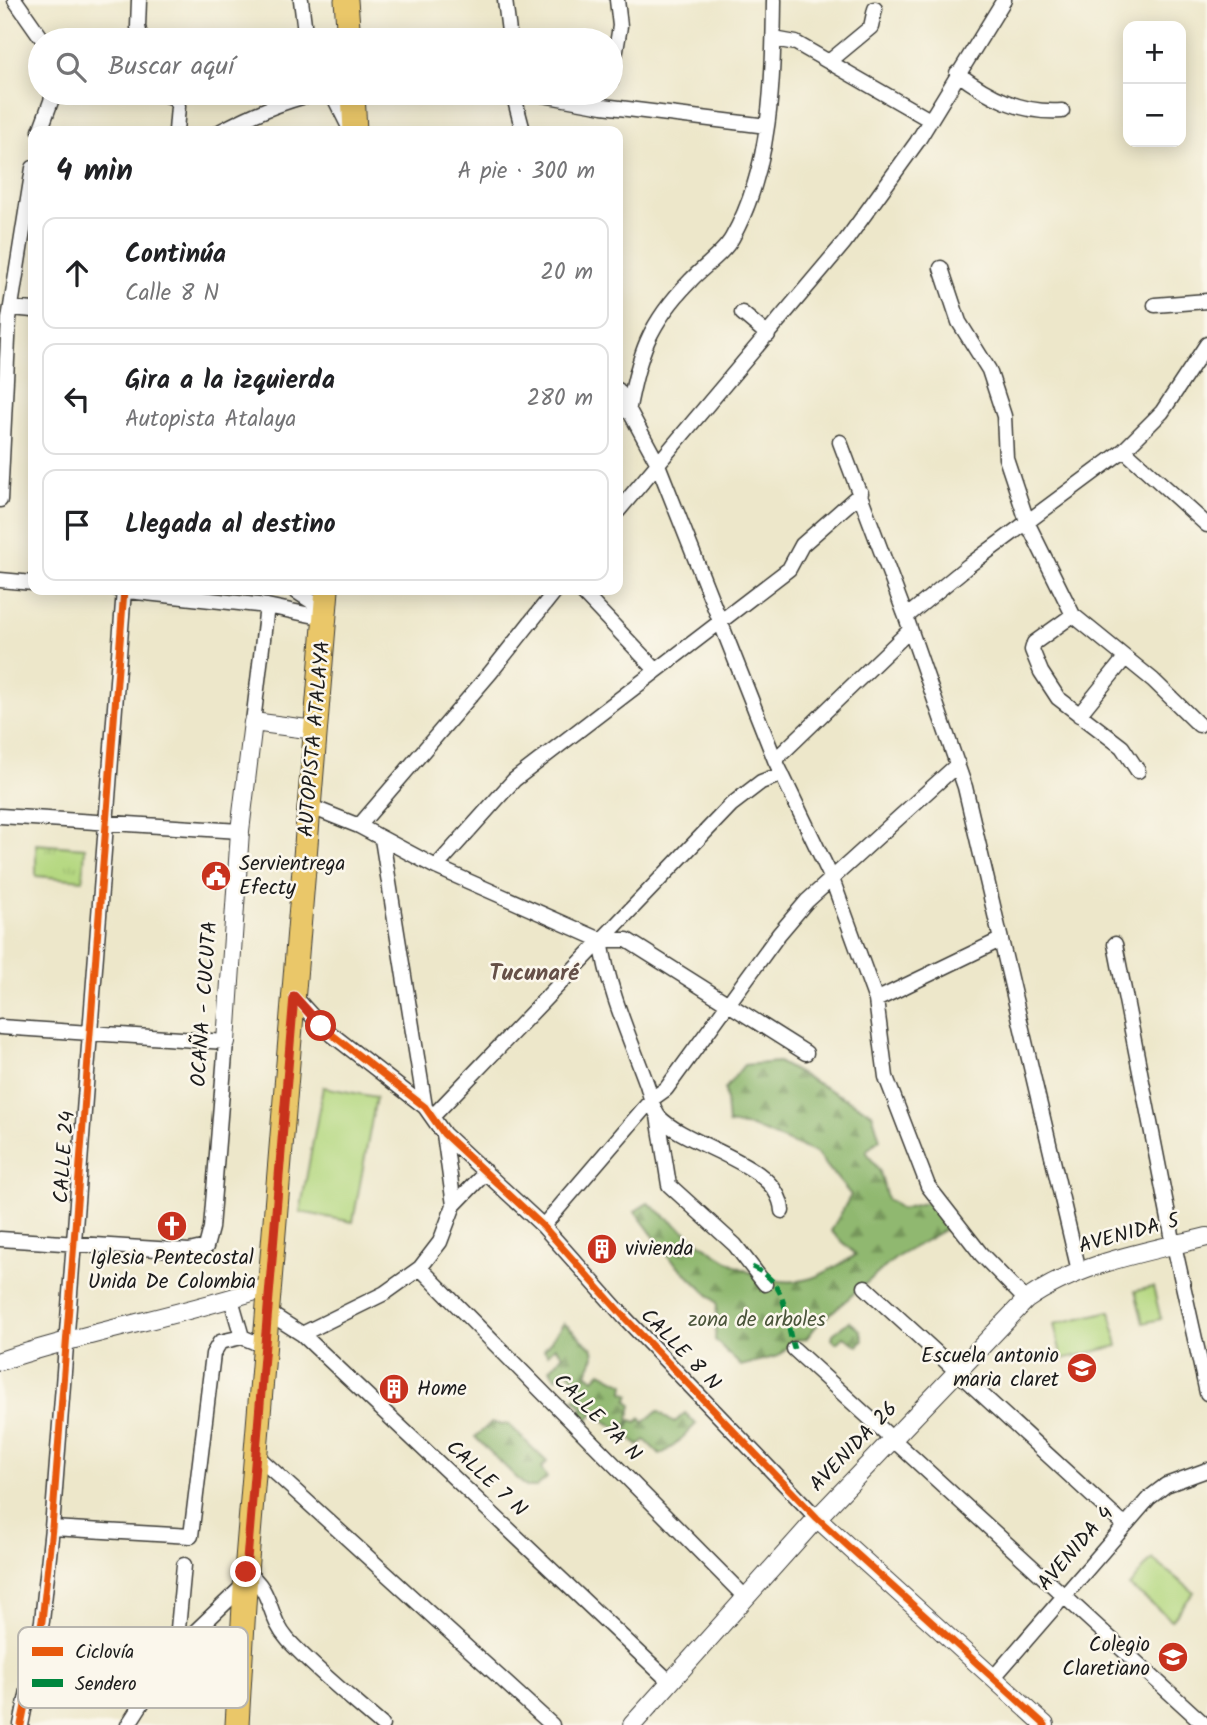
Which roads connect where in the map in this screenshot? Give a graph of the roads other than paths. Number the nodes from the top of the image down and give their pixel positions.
1 (15, 0) edge
2 (139, 0) edge
3 (301, 0) edge
4 (346, 0) edge
5 (505, 0) edge
6 (617, 0) edge
7 (775, 0) edge
8 (1004, 0) edge
9 (875, 9) dead end
10 (35, 28) edge
11 (138, 28) edge
12 (304, 28) edge
13 (348, 28) edge
14 (508, 28) edge
15 (620, 28) edge
16 (774, 39) junction
17 (830, 61) junction
18 (957, 73) junction
19 (623, 102) edge
20 (50, 105) edge
21 (178, 105) edge
22 (280, 105) edge
23 (339, 105) edge
24 (353, 105) edge
25 (516, 105) edge
26 (1062, 111) dead end
27 (930, 120) junction
28 (42, 126) edge
29 (176, 126) edge
30 (231, 126) edge
31 (350, 126) edge
32 (353, 126) edge
33 (522, 126) edge
34 (767, 126) junction
35 (28, 196) edge
36 (941, 268) dead end
37 (1207, 301) edge
38 (1155, 305) dead end
39 (28, 311) edge
40 (741, 313) dead end
41 (7, 315) edge
42 (768, 335) junction
43 (1207, 344) edge
44 (627, 419) edge
45 (840, 442) dead end
46 (1124, 450) junction
47 (657, 462) junction
48 (861, 493) junction
49 (0, 500) edge
50 (623, 505) edge
51 (1028, 524) junction
52 (1207, 525) edge
53 (0, 580) edge
54 (28, 583) edge
55 (124, 595) edge
56 (169, 595) edge
57 (304, 595) edge
58 (552, 595) edge
59 (585, 595) edge
60 (267, 606) junction
61 (326, 606) edge
62 (1073, 615) junction
63 (721, 623) junction
64 (908, 623) junction
65 (1125, 658) junction
66 (655, 669) junction
67 (1079, 715) junction
68 (253, 722) junction
69 (1199, 725) dead end
70 (315, 730) junction
71 (775, 760) junction
72 (958, 764) junction
73 (1138, 771) dead end
74 (782, 774) junction
75 (309, 806) junction
76 (0, 816) edge
77 (108, 821) junction
78 (359, 826) junction
79 (240, 831) junction
80 (382, 839) junction
81 (436, 867) junction
82 (832, 879) junction
83 (601, 940) junction
84 (1000, 940) junction
85 (1115, 944) dead end
86 (294, 996) junction
87 (876, 1000) junction
88 (728, 1006) junction
89 (0, 1027) edge
90 (91, 1034) junction
91 (226, 1042) junction
92 (806, 1053) dead end
93 (652, 1099) junction
94 (429, 1112) junction
95 (658, 1116) junction
96 (444, 1134) junction
97 (486, 1172) junction
98 (454, 1205) junction
99 (782, 1210) dead end
100 (543, 1226) junction
101 (1207, 1237) edge
102 (0, 1240) edge
103 (1174, 1245) junction
104 (75, 1246) junction
105 (420, 1268) junction
106 (1071, 1275) junction
107 (765, 1284) dead end
108 (271, 1286) junction
109 (865, 1287) dead end
110 (231, 1299) junction
111 (1026, 1300) junction
112 (269, 1313) junction
113 (302, 1334) junction
114 (242, 1337) junction
115 (68, 1339) junction
116 (266, 1347) junction
117 (794, 1349) dead end
118 (0, 1361) edge
119 (958, 1373) junction
120 (1207, 1393) edge
121 (893, 1441) junction
122 (257, 1456) junction
123 (1207, 1470) edge
124 (817, 1518) junction
125 (1124, 1525) junction
126 (52, 1528) junction
127 (184, 1565) dead end
128 (246, 1578) junction
129 (745, 1597) junction
130 (1063, 1597) junction
131 (41, 1627) edge
132 (178, 1627) edge
133 (198, 1627) edge
134 (243, 1627) edge
135 (994, 1677) junction
136 (669, 1681) junction
137 (139, 1708) edge
138 (128, 1725) edge
139 (382, 1725) edge
140 (552, 1725) edge
141 (632, 1725) edge
142 (1045, 1725) edge
143 (1205, 1725) edge

1 - 10 street
2 - 11 street
3 - 12 street
4 - 13 main road
5 - 14 street
6 - 15 street
7 - 16 street
8 - 18 street
9 - 17 street
16 - 17 street
16 - 34 street
17 - 27 street
18 - 26 street
18 - 27 street
19 - 34 street
20 - 28 street
21 - 29 street
22 - 30 street
23 - 31 street
24 - 32 main road
25 - 33 street
27 - 42 street
34 - 44 street
35 - 41 street
36 - 51 street
37 - 38 street
39 - 41 street
40 - 42 street
41 - 49 street
42 - 47 street
43 - 46 street
44 - 47 street
45 - 48 street
46 - 51 street
46 - 52 street
47 - 50 street
47 - 63 street
48 - 63 street
48 - 64 street
51 - 62 street
51 - 64 street
53 - 54 street
55 - 77 street, CALLE 24
56 - 60 street
57 - 61 street
58 - 78 street
59 - 66 street
60 - 61 street
60 - 68 street, OCAÑA - CUCUTA
61 - 70 main road, AUTOPISTA ATALAYA
62 - 65 street
62 - 67 street
63 - 66 street
63 - 71 street
64 - 71 street
64 - 72 street
65 - 67 street
65 - 69 street
66 - 81 street
67 - 73 street
68 - 70 street
68 - 79 street, OCAÑA - CUCUTA
70 - 75 main road, AUTOPISTA ATALAYA
71 - 74 street
72 - 82 street
72 - 84 street
74 - 82 street
74 - 83 street
75 - 78 street
75 - 86 main road, AUTOPISTA ATALAYA
76 - 77 street
77 - 79 street
77 - 90 street, CALLE 24
78 - 80 street
79 - 91 street, OCAÑA - CUCUTA
80 - 81 street
80 - 94 street
81 - 83 street
82 - 87 street
82 - 88 street
83 - 88 street
83 - 93 street
83 - 94 street
84 - 87 street
84 - 106 street
85 - 103 street
86 - 94 street, CALLE 8 N
86 - 108 main road, AUTOPISTA ATALAYA
87 - 111 street
88 - 92 street
88 - 93 street
89 - 90 street
90 - 91 street
90 - 104 street, CALLE 24
91 - 104 street, OCAÑA - CUCUTA
93 - 95 street
93 - 100 street
94 - 96 street, CALLE 8 N
95 - 99 street
95 - 107 street
96 - 97 street, CALLE 8 N
96 - 98 street
97 - 98 street
97 - 100 street, CALLE 8 N
98 - 105 street
100 - 124 street, CALLE 8 N
101 - 103 street, AVENIDA 5
102 - 104 street
103 - 106 street, AVENIDA 5
103 - 120 street
104 - 115 street, CALLE 24
105 - 113 street
105 - 129 street, CALLE 7A N
106 - 111 street, AVENIDA 26
108 - 110 street
108 - 112 main road, AUTOPISTA ATALAYA
109 - 119 street
110 - 114 street
110 - 115 street
111 - 119 street, AVENIDA 26
112 - 113 street, CALLE 7 N
112 - 116 main road, AUTOPISTA ATALAYA
113 - 136 street, CALLE 7 N
114 - 116 street
114 - 126 street
115 - 118 street
115 - 126 street, CALLE 24
116 - 122 main road, AUTOPISTA ATALAYA
117 - 121 street
119 - 121 street, AVENIDA 26
119 - 125 street
121 - 124 street, AVENIDA 26
121 - 130 street
122 - 128 main road, AUTOPISTA ATALAYA
122 - 140 street
123 - 125 street, AVENIDA 4
124 - 129 street, AVENIDA 26
124 - 135 street, CALLE 8 N
125 - 130 street, AVENIDA 4
126 - 131 street, CALLE 24
127 - 132 street
128 - 133 street
128 - 134 main road, AUTOPISTA ATALAYA
128 - 139 street
129 - 136 street, AVENIDA 26
130 - 135 street, AVENIDA 4
130 - 143 street
135 - 142 street, CALLE 8 N
136 - 141 street, AVENIDA 26
137 - 138 street

